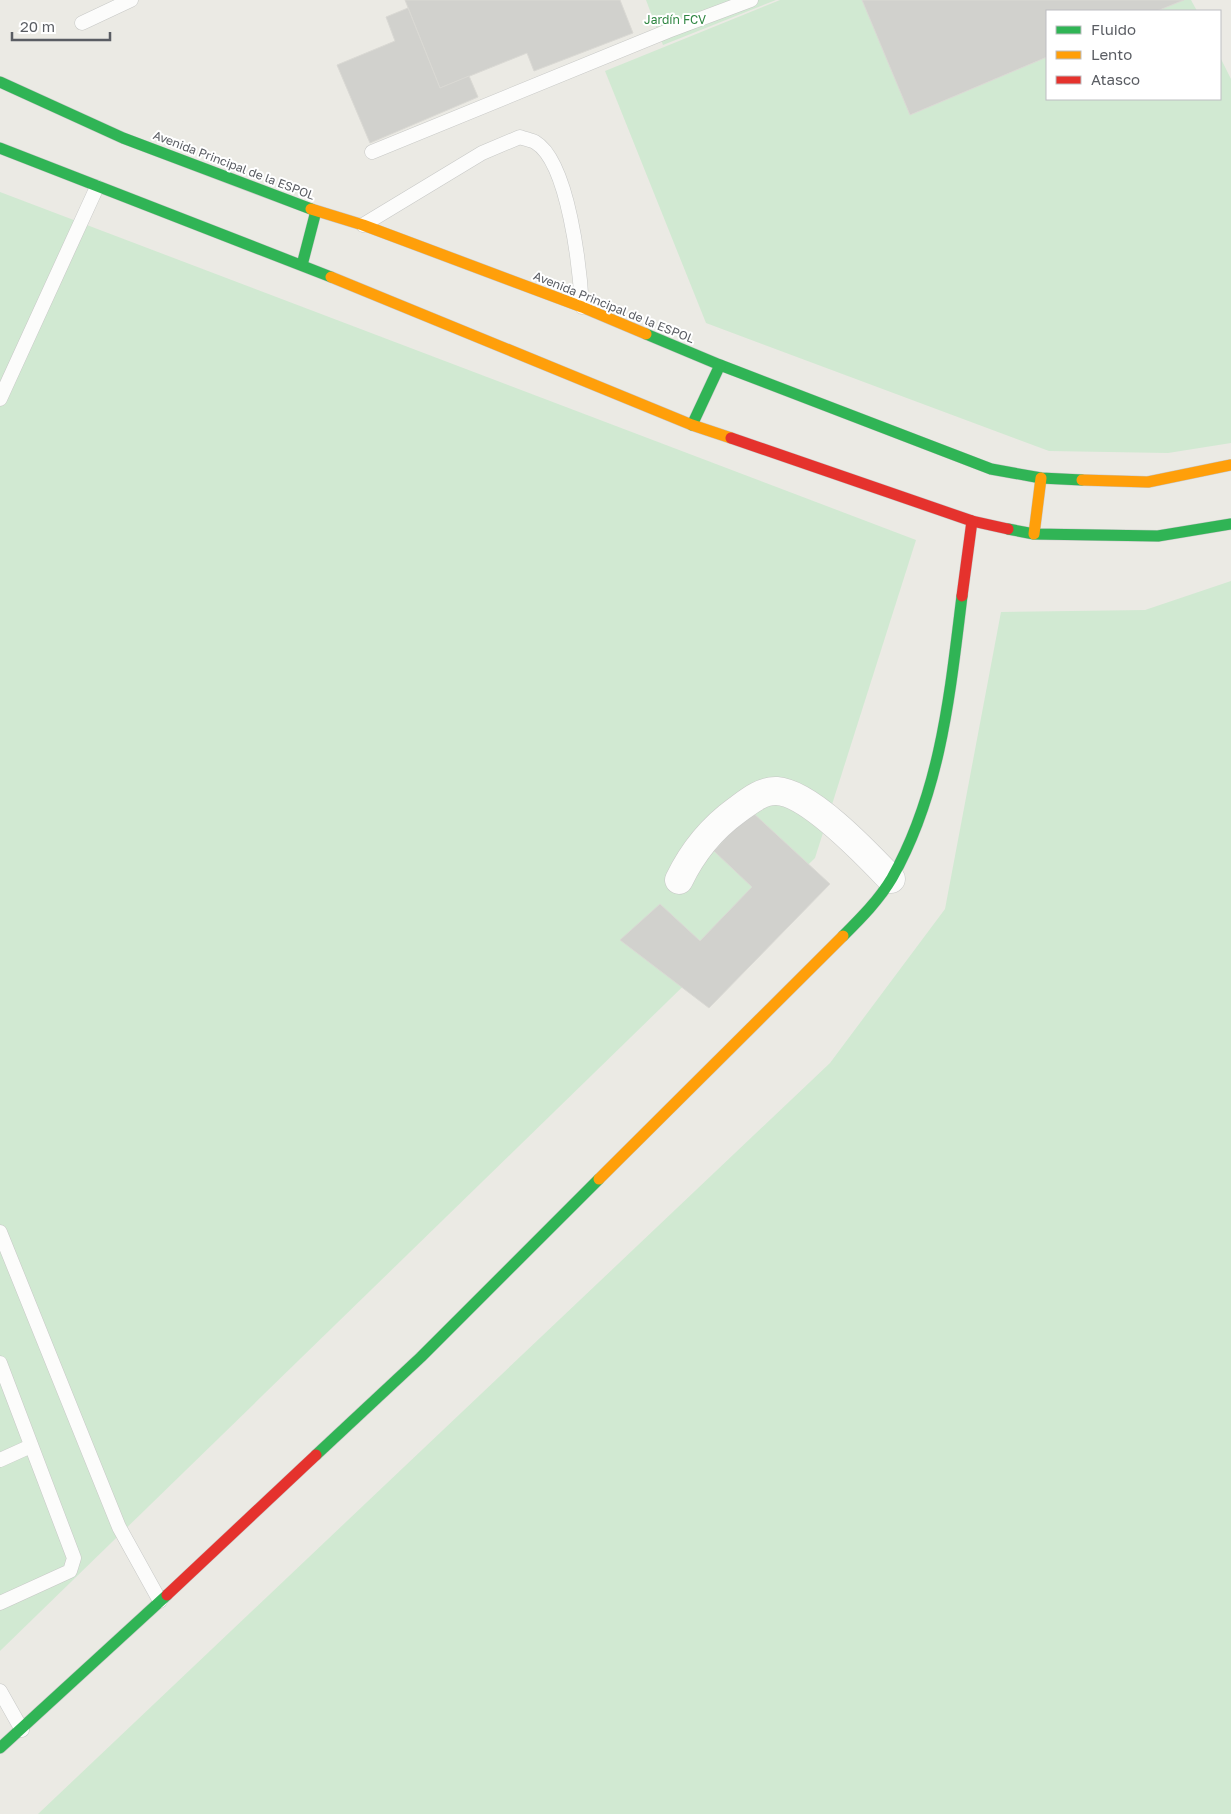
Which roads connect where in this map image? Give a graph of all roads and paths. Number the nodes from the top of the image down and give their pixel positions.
1 (131, 0) edge
2 (751, 0) edge
3 (82, 23) dead end
4 (0, 82) edge
5 (0, 148) edge
6 (372, 152) dead end
7 (98, 187) junction
8 (316, 211) junction
9 (363, 226) junction
10 (302, 265) junction
11 (582, 307) junction
12 (720, 365) junction
13 (0, 399) edge
14 (692, 425) junction
15 (1231, 465) edge
16 (1041, 478) junction
17 (972, 521) junction
18 (1231, 524) edge
19 (1034, 534) junction
20 (891, 878) junction
21 (680, 880) dead end
22 (0, 1232) edge
23 (0, 1363) edge
24 (31, 1446) junction
25 (0, 1460) edge
26 (160, 1601) junction
27 (0, 1603) edge
28 (0, 1691) edge
29 (22, 1730) junction
30 (0, 1748) edge

1 - 3 lane
2 - 6 lane
4 - 8 street, Avenida Principal de la ESPOL
5 - 7 street
7 - 10 street
7 - 13 lane
8 - 9 street, Avenida Principal de la ESPOL
8 - 10 street
9 - 11 street, Avenida Principal de la ESPOL
9 - 11 lane
10 - 14 street
11 - 12 street, Avenida Principal de la ESPOL
12 - 14 street
12 - 16 street, Avenida Principal de la ESPOL
14 - 17 street
15 - 16 street, Avenida Principal de la ESPOL
16 - 19 street
17 - 19 street
17 - 20 street
18 - 19 street
20 - 21 street
20 - 26 street
22 - 26 lane
23 - 24 lane
24 - 25 lane
24 - 27 lane
26 - 29 street
28 - 29 lane
29 - 30 street

